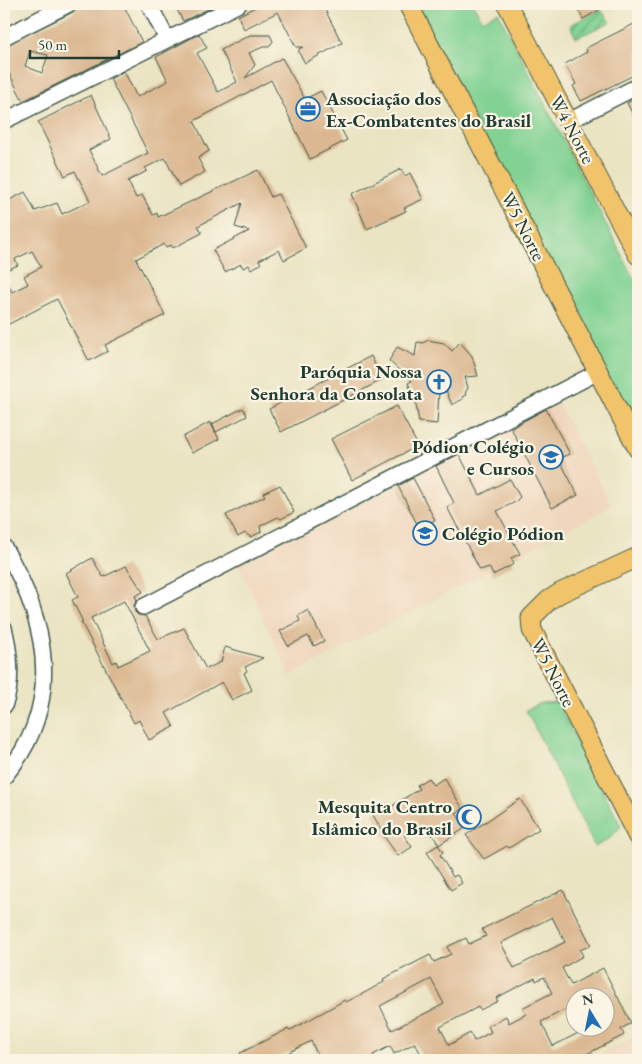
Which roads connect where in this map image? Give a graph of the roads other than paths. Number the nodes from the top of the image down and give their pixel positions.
1 (69, 4) edge
2 (149, 4) edge
3 (239, 4) edge
4 (408, 4) edge
5 (507, 4) edge
6 (4, 37) edge
7 (167, 39) junction
8 (638, 86) edge
9 (4, 121) edge
10 (569, 121) junction
11 (638, 255) edge
12 (598, 372) junction
13 (638, 449) edge
14 (4, 547) edge
15 (638, 556) edge
16 (143, 607) dead end
17 (4, 628) edge
18 (4, 706) edge
19 (4, 777) edge
20 (638, 837) edge

1 - 6 street
2 - 7 street
3 - 7 street
4 - 12 main road, W5 Norte
5 - 10 main road, W4 Norte
7 - 9 street
8 - 10 street
10 - 11 main road, W4 Norte
12 - 13 main road, W5 Norte
12 - 16 street
14 - 19 street
15 - 20 main road, W5 Norte
17 - 18 street

